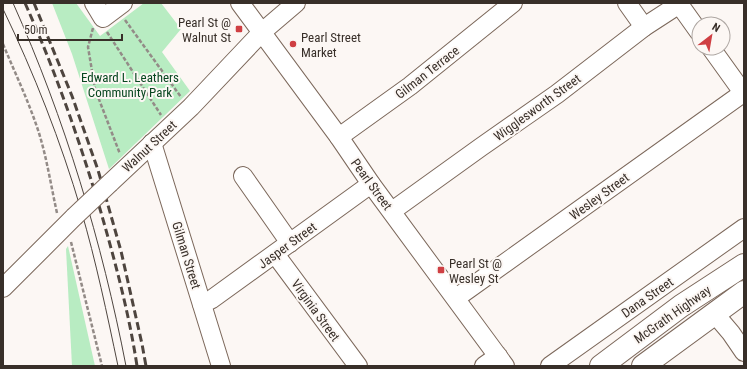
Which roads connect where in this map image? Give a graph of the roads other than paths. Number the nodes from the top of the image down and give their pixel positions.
1 (94, 3) edge
2 (240, 3) edge
3 (296, 3) edge
4 (512, 3) edge
5 (628, 3) edge
6 (680, 4) edge
7 (120, 6) edge
8 (691, 20) edge
9 (644, 27) junction
10 (262, 32) junction
11 (717, 56) edge
12 (743, 94) edge
13 (339, 137) junction
14 (152, 143) junction
15 (243, 176) dead end
16 (371, 184) junction
17 (392, 211) junction
18 (744, 228) edge
19 (290, 243) junction
20 (275, 254) junction
21 (744, 265) edge
22 (3, 288) edge
23 (744, 292) edge
24 (456, 298) junction
25 (202, 304) junction
26 (714, 313) junction
27 (744, 352) edge
28 (496, 363) edge
29 (221, 366) edge
30 (358, 366) edge
31 (550, 366) edge
32 (602, 366) edge
33 (643, 366) edge

1 - 7 street
2 - 10 street, Pearl Street
3 - 10 street, Walnut Street
4 - 13 street, Gilman Terrace
5 - 9 street
6 - 8 street
6 - 9 street, Wigglesworth Street
9 - 17 street, Wigglesworth Street
10 - 13 street, Pearl Street
10 - 14 street, Walnut Street
11 - 12 street
12 - 24 street, Wesley Street
13 - 16 street, Pearl Street
14 - 22 street, Walnut Street, bridge
14 - 25 street, Gilman Street
15 - 19 street
16 - 17 street, Pearl Street
16 - 19 street, Jasper Street
17 - 24 street, Pearl Street
18 - 31 street, Dana Street
19 - 20 street, Jasper Street
20 - 25 street, Jasper Street
20 - 30 street, Virginia Street
21 - 32 highway, McGrath Highway
23 - 26 highway, McGrath Highway
24 - 28 street, Pearl Street
25 - 29 street, Gilman Street
26 - 27 street
26 - 33 highway, McGrath Highway

